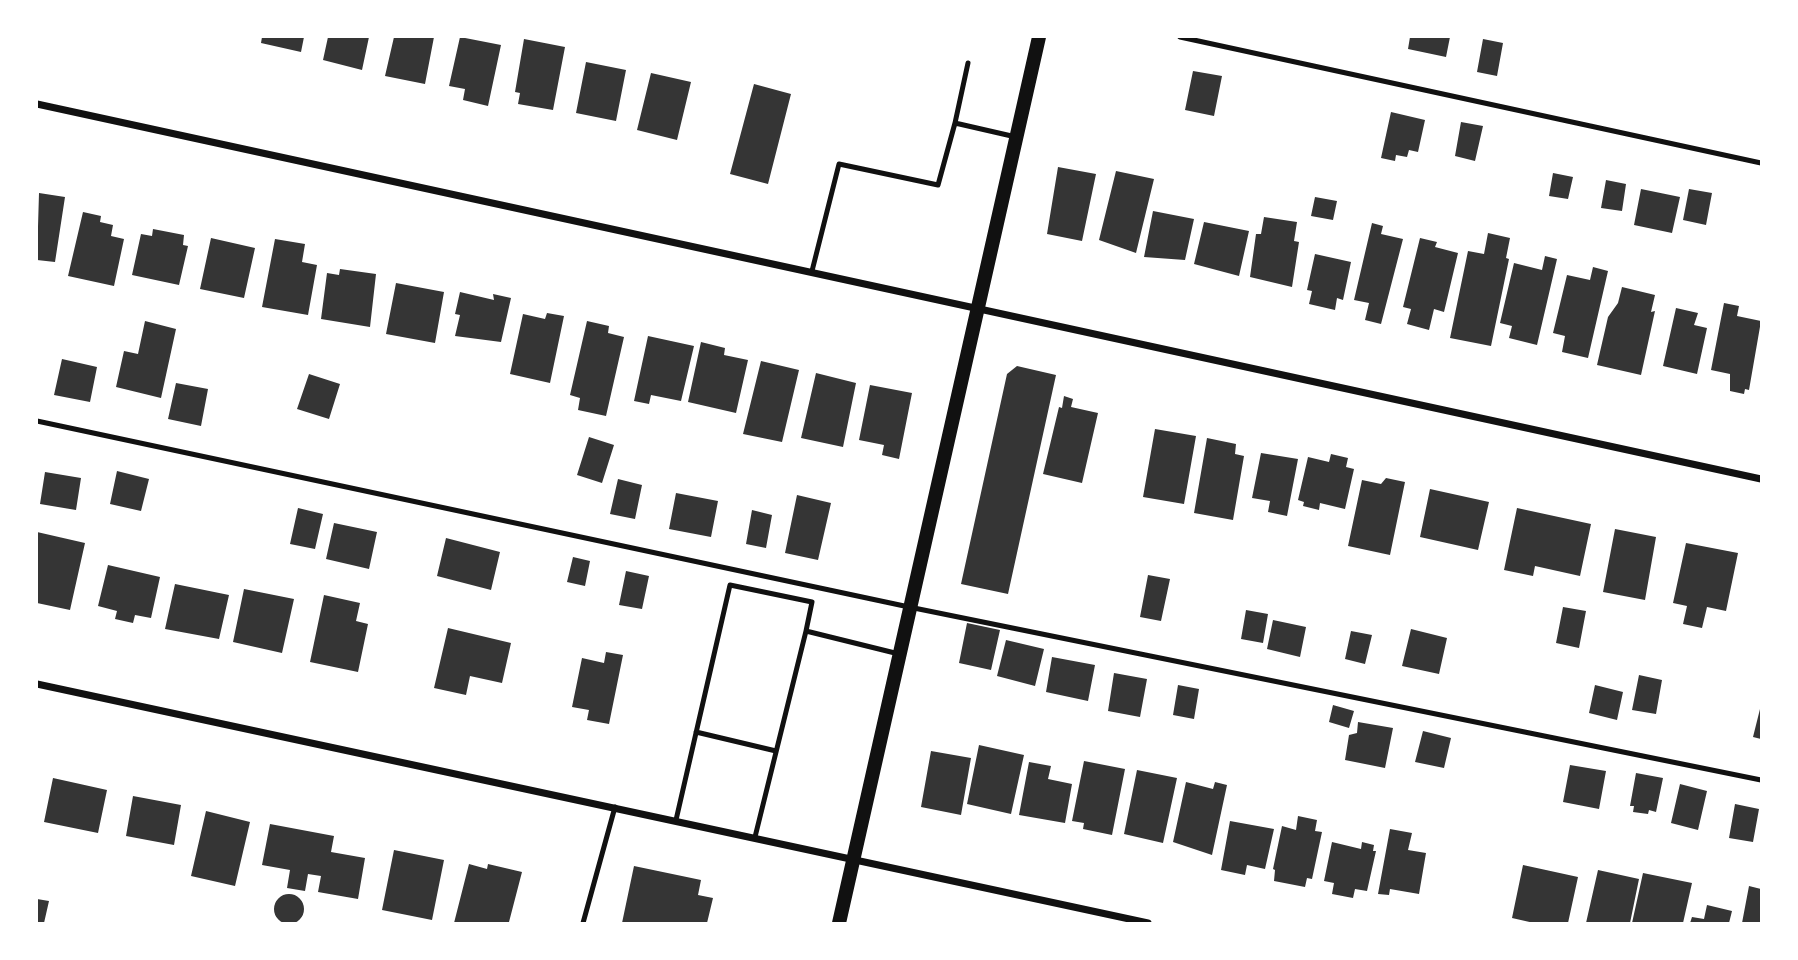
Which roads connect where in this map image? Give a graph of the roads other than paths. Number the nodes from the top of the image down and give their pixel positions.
1 (1039, 37) edge
2 (1180, 37) edge
3 (968, 63) dead end
4 (37, 104) edge
5 (955, 124) junction
6 (1016, 137) junction
7 (1761, 163) edge
8 (812, 271) junction
9 (976, 306) junction
10 (37, 421) edge
11 (1761, 479) edge
12 (909, 607) junction
13 (806, 631) junction
14 (898, 654) junction
15 (37, 684) edge
16 (696, 732) junction
17 (776, 751) junction
18 (1761, 780) edge
19 (615, 807) junction
20 (676, 820) junction
21 (755, 838) junction
22 (853, 858) junction
23 (583, 923) edge
24 (839, 923) edge
25 (1148, 923) edge

1 - 6 main road
2 - 7 lane
3 - 5 lane
4 - 8 street
5 - 6 lane
5 - 8 lane
6 - 9 main road
8 - 9 street
9 - 11 street
9 - 12 main road
10 - 12 lane
12 - 14 main road
12 - 18 lane
13 - 14 lane
13 - 16 lane
13 - 17 lane
14 - 22 main road
15 - 19 street
16 - 17 lane
16 - 20 lane
17 - 21 lane
19 - 20 street
19 - 23 lane
20 - 21 street
21 - 22 street
22 - 24 main road
22 - 25 street

